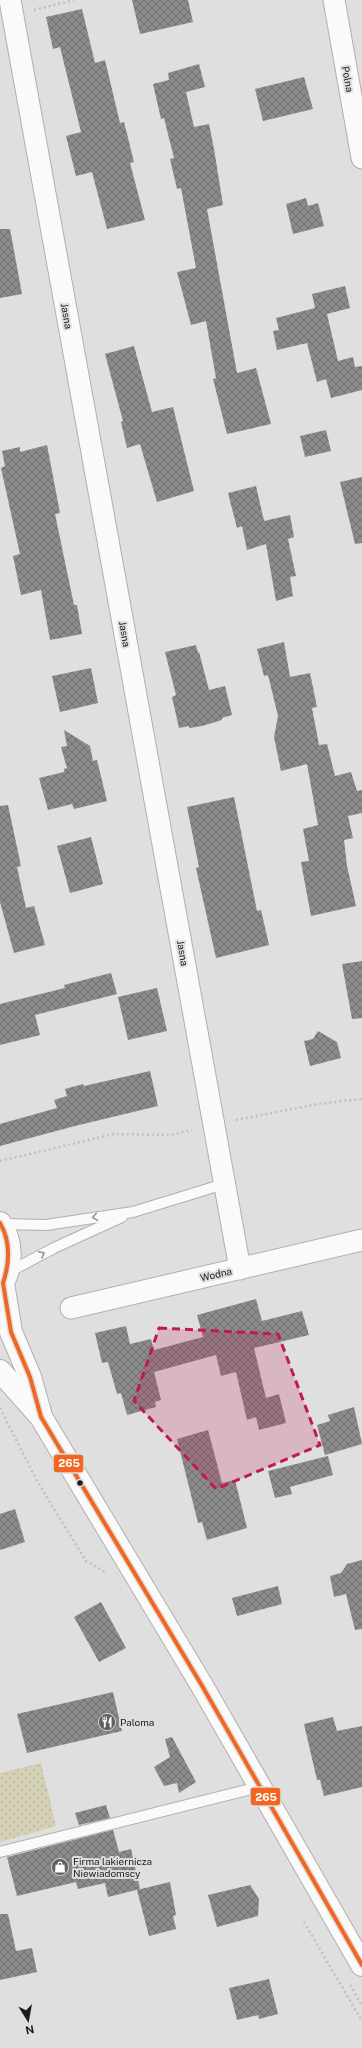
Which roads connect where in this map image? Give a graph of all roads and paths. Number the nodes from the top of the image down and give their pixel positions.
1 (74, 0) edge
2 (334, 0) edge
3 (11, 8) edge
4 (362, 158) edge
5 (362, 1099) edge
6 (231, 1121) dead end
7 (199, 1129) dead end
8 (0, 1160) edge
9 (224, 1184) junction
10 (133, 1212) junction
11 (1, 1224) edge
12 (362, 1240) edge
13 (240, 1269) junction
14 (4, 1281) edge
15 (71, 1308) dead end
16 (0, 1371) edge
17 (0, 1408) edge
18 (41, 1417) junction
19 (109, 1574) dead end
20 (259, 1786) junction
21 (0, 1852) edge
22 (304, 1922) dead end
23 (362, 1966) edge
24 (362, 2021) edge

1 - 3 path
2 - 4 street, Polna
3 - 9 street, Jasna
5 - 6 path
7 - 8 path
9 - 10 lane
9 - 13 street, Jasna
10 -> 11 lane
14 -> 10 lane
11 - 14 main road
12 - 13 street, Wodna
13 - 15 street, Wodna
14 - 18 main road
16 - 18 main road
17 - 19 path
18 - 20 main road
20 - 21 lane
20 - 23 main road
22 - 24 path

